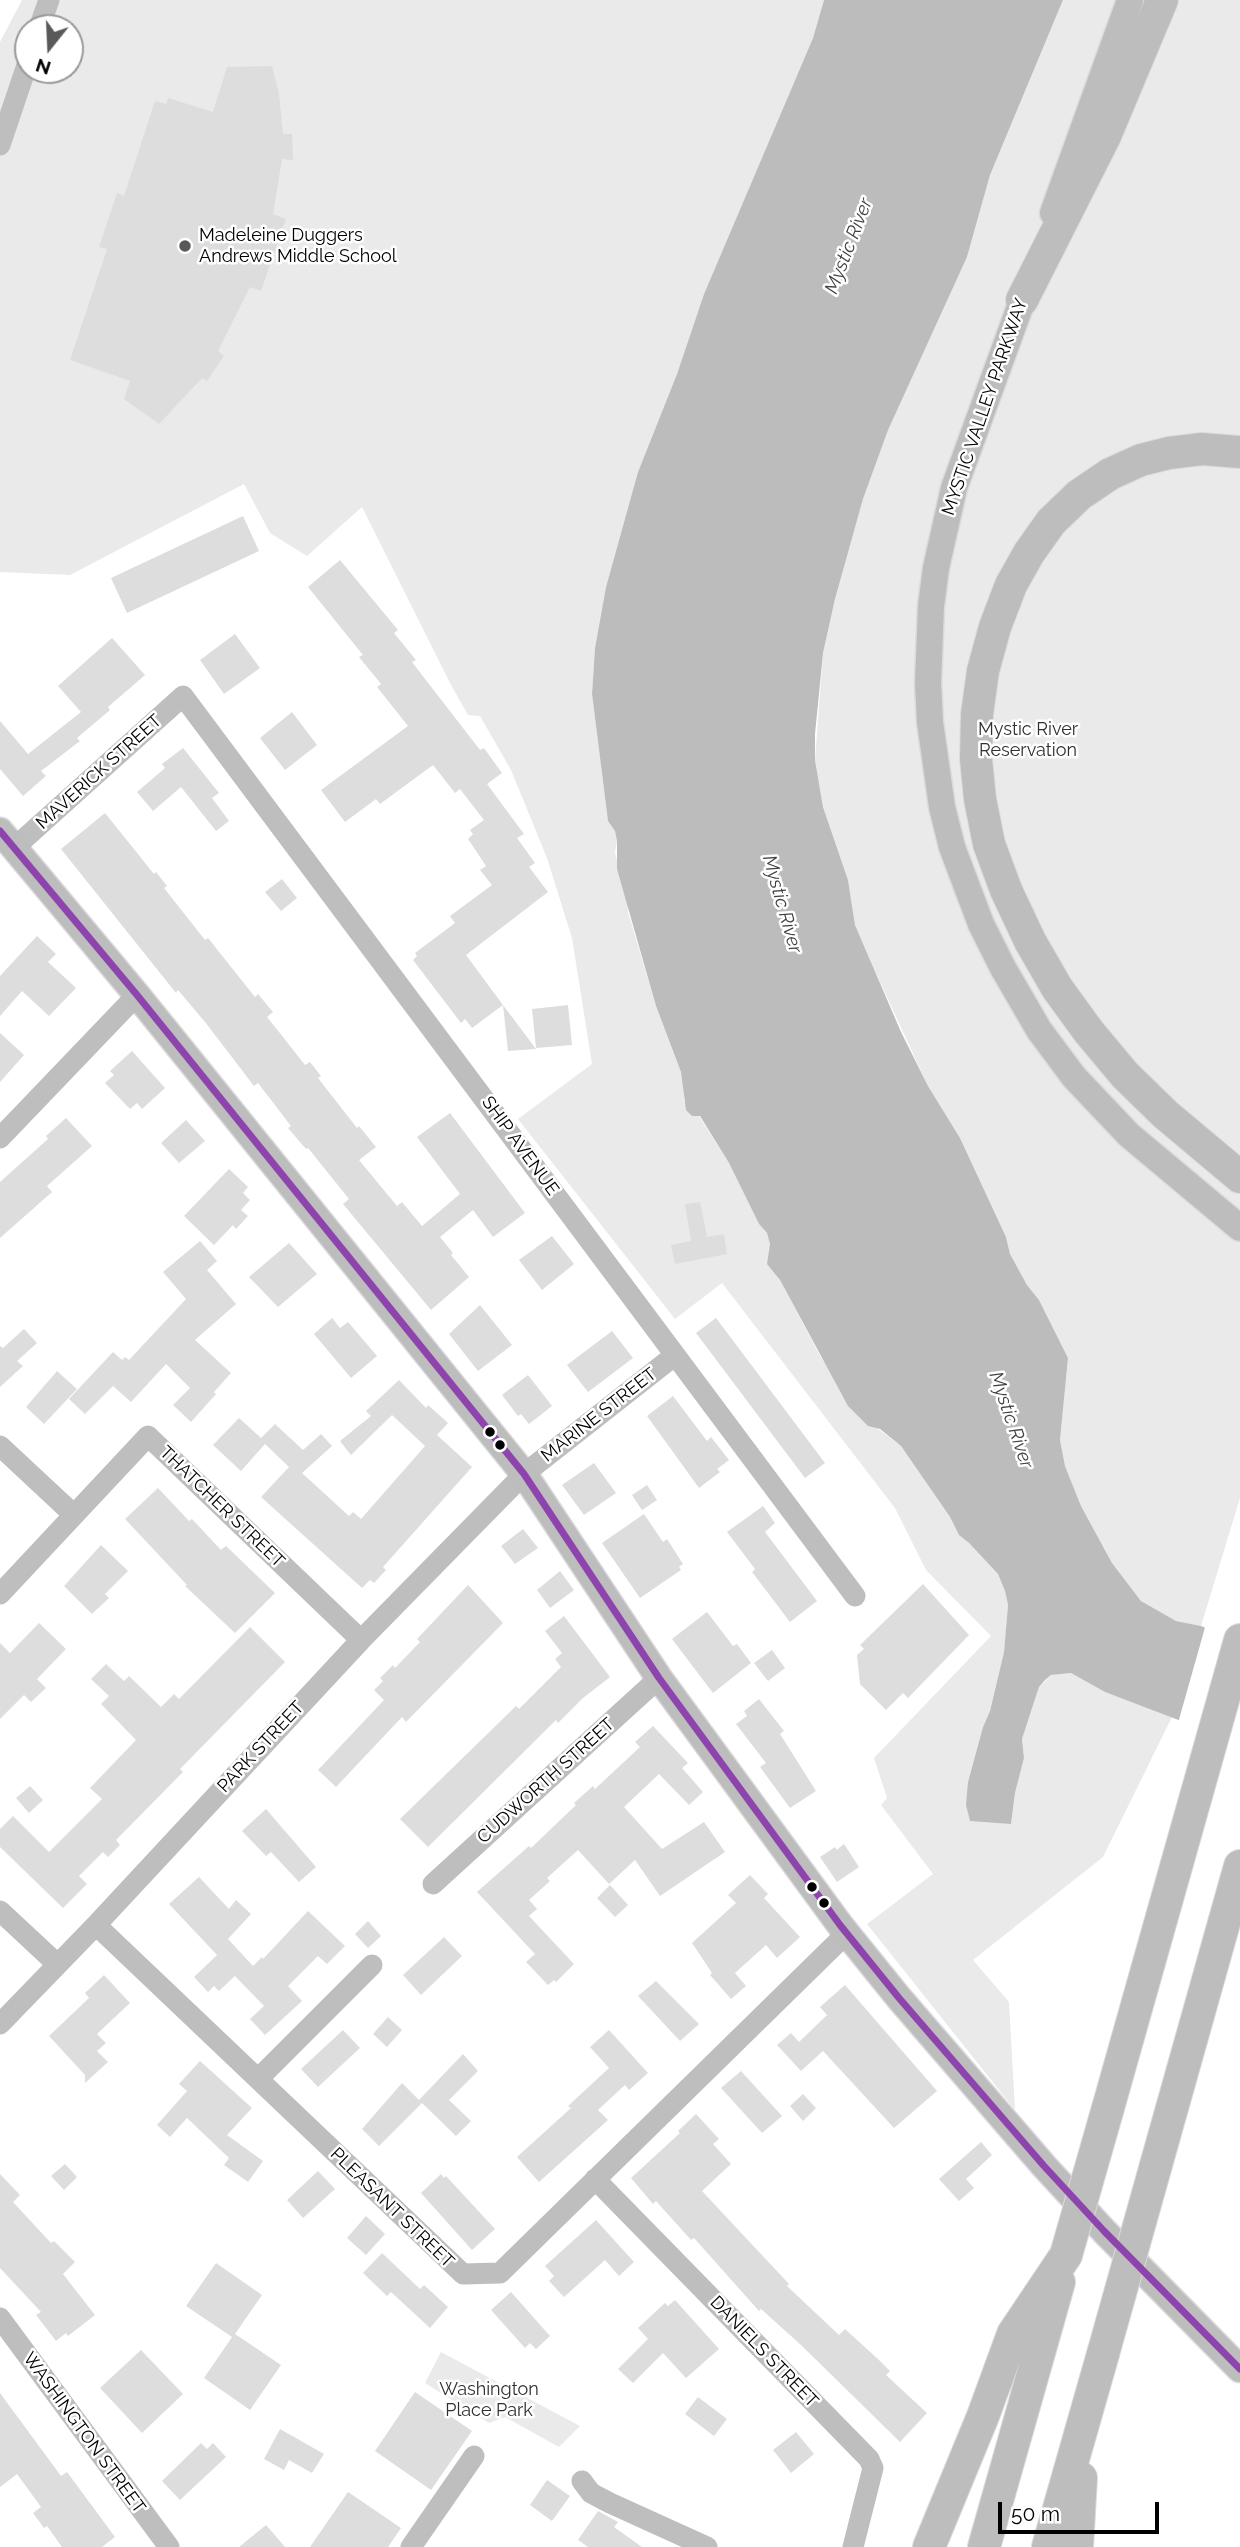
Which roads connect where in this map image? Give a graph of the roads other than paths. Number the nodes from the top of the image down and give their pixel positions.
1 (1130, 0) edge
2 (1162, 0) edge
3 (21, 84) edge
4 (0, 145) edge
5 (1022, 300) junction
6 (1240, 452) edge
7 (183, 696) joint
8 (7, 840) edge
9 (137, 995) junction
10 (0, 1138) edge
11 (1240, 1177) edge
12 (1240, 1228) edge
13 (674, 1356) junction
14 (0, 1446) edge
15 (524, 1474) junction
16 (73, 1514) junction
17 (0, 1594) edge
18 (855, 1596) dead end
19 (360, 1640) junction
20 (1240, 1640) edge
21 (659, 1678) junction
22 (1240, 1866) edge
23 (433, 1884) dead end
24 (0, 1911) edge
25 (96, 1925) junction
26 (847, 1933) junction
27 (57, 1964) junction
28 (372, 1965) dead end
29 (0, 2024) edge
30 (258, 2079) junction
31 (595, 2179) junction
32 (1050, 2291) junction
33 (0, 2318) edge
34 (1240, 2369) edge
35 (1083, 2423) junction
36 (474, 2456) dead end
37 (582, 2481) dead end
38 (169, 2547) edge
39 (411, 2547) edge
40 (707, 2547) edge
41 (853, 2547) edge
42 (929, 2547) edge
43 (984, 2547) edge
44 (1048, 2547) edge
45 (1077, 2547) edge

1 - 5 main road, MYSTIC VALLEY PARKWAY
2 - 5 highway
3 - 4 street
5 - 12 main road, MYSTIC VALLEY PARKWAY
6 - 11 highway
7 - 8 street, MAVERICK STREET
7 - 13 street, SHIP AVENUE
8 - 9 main road
9 - 10 street
9 - 15 main road
13 - 15 street, MARINE STREET
13 - 18 street, SHIP AVENUE
14 - 16 street
15 - 19 street, PARK STREET
15 - 21 main road
16 - 17 street, THATCHER STREET
16 - 19 street, THATCHER STREET
19 - 25 street, PARK STREET
20 - 32 highway, bridge
21 - 23 street, CUDWORTH STREET
21 - 26 main road
22 - 35 highway, bridge
24 - 27 street
25 - 27 street, PARK STREET
25 - 30 street, PLEASANT STREET
26 - 31 street, PLEASANT STREET
26 - 34 main road
27 - 29 street, PARK STREET
28 - 30 street
30 - 31 street, PLEASANT STREET
31 - 41 street, DANIELS STREET
32 - 42 highway
32 - 43 highway
33 - 38 street, WASHINGTON STREET
35 - 44 highway
35 - 45 highway
36 - 39 street
37 - 40 street

